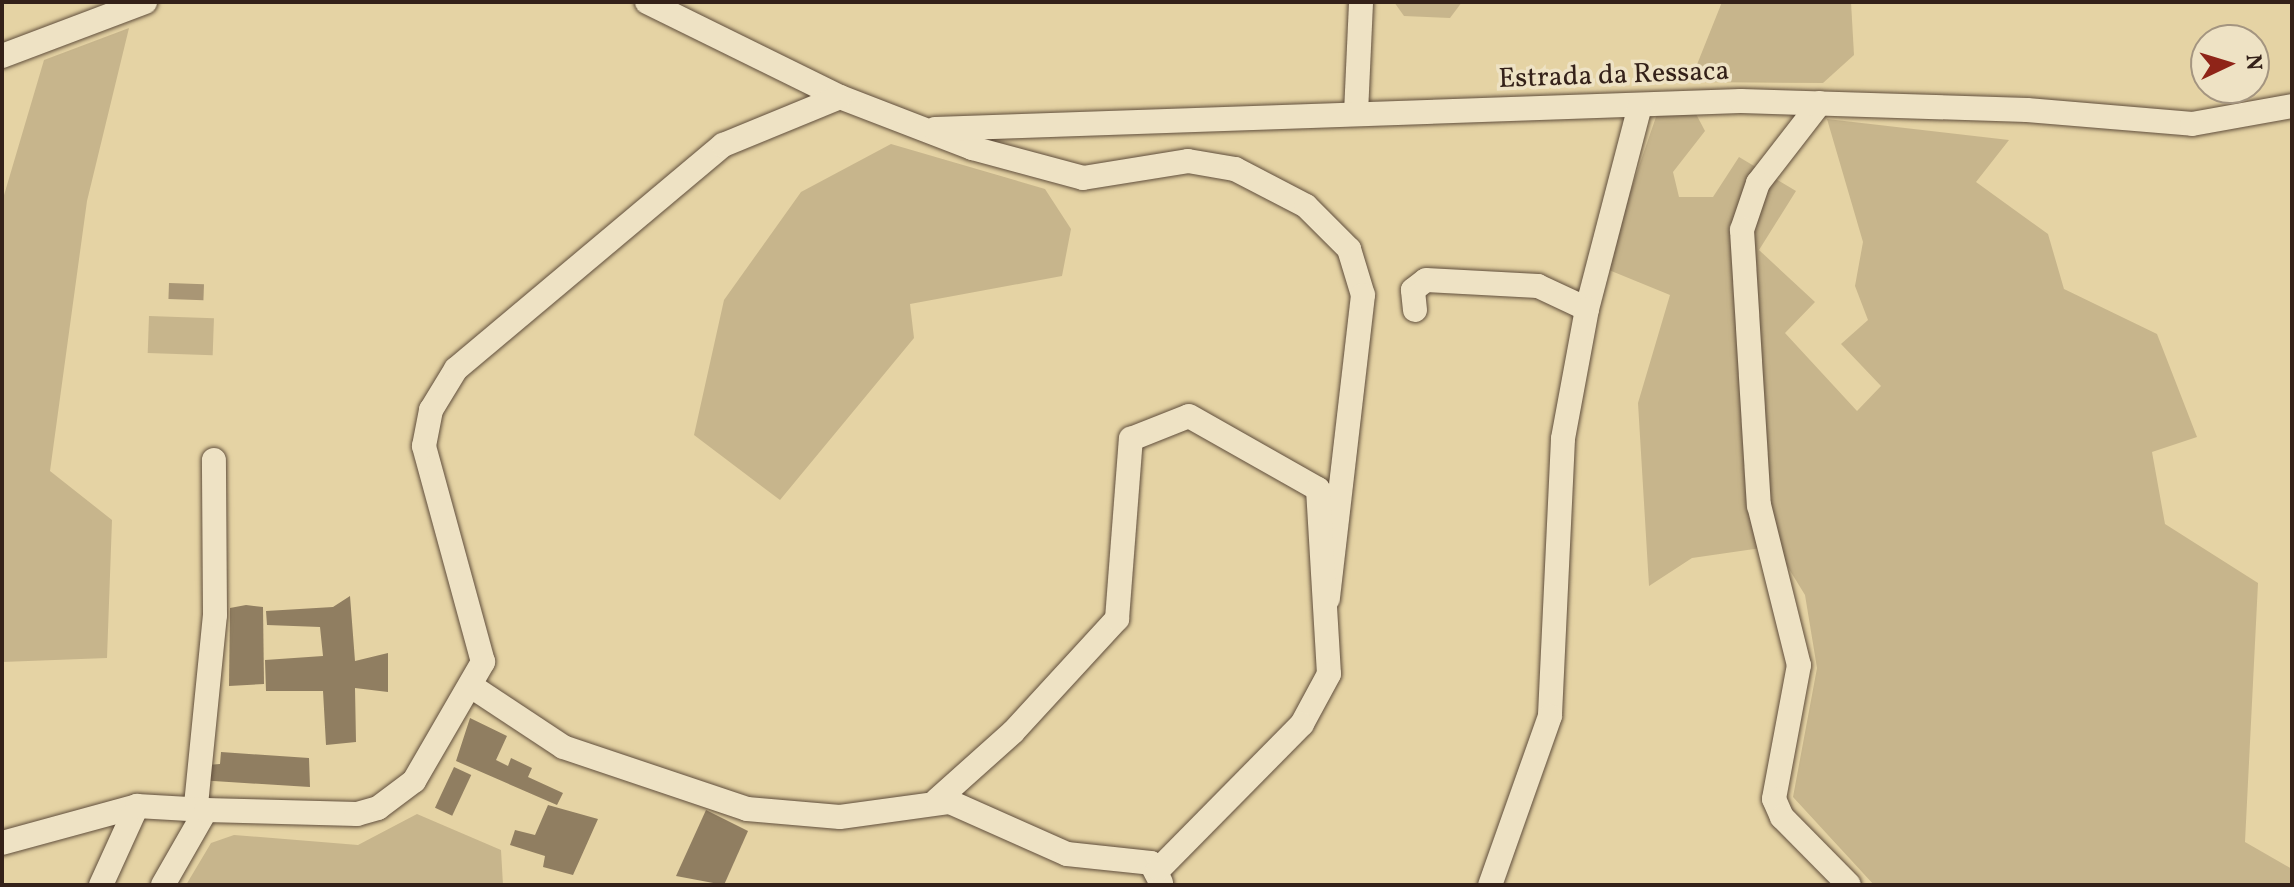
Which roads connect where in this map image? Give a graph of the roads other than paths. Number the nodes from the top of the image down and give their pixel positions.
1 (145, 2) edge
2 (647, 2) edge
3 (1361, 2) edge
4 (2, 56) edge
5 (840, 97) junction
6 (1820, 103) junction
7 (1640, 106) junction
8 (2292, 106) edge
9 (1356, 113) junction
10 (935, 129) junction
11 (1587, 309) junction
12 (1415, 310) dead end
13 (214, 460) dead end
14 (1328, 599) junction
15 (471, 686) junction
16 (937, 800) junction
17 (137, 806) junction
18 (201, 808) junction
19 (2, 843) edge
20 (1159, 877) edge
21 (101, 885) edge
22 (163, 885) edge
23 (1490, 885) edge
24 (1849, 885) edge

1 - 4 street
2 - 5 street
3 - 9 street
5 - 10 street
5 - 15 street
6 - 7 street, Estrada da Ressaca
6 - 8 street, Estrada da Ressaca
6 - 24 street
7 - 9 street, Estrada da Ressaca
7 - 11 street
9 - 10 street, Estrada da Ressaca
10 - 14 street
11 - 12 street
11 - 23 street
13 - 18 street
14 - 16 street
14 - 20 street
15 - 16 street
15 - 18 street
16 - 20 street
17 - 18 street
17 - 19 street
17 - 21 street
18 - 22 street

